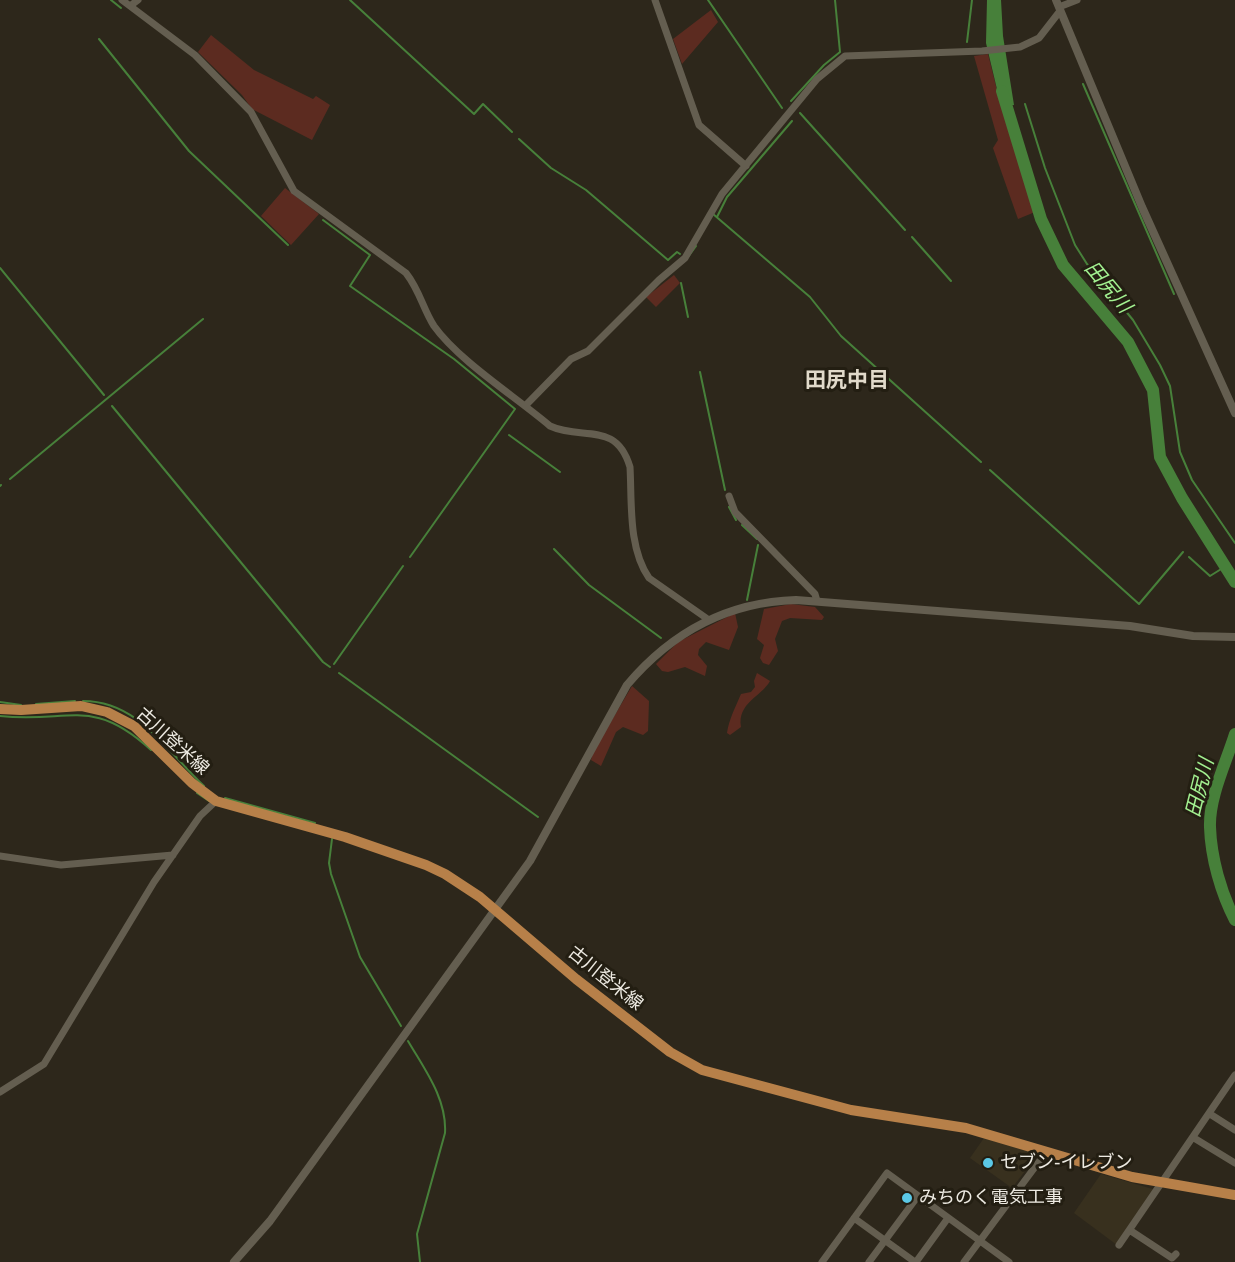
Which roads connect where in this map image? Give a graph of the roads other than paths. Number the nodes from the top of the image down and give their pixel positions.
1 (122, 0) edge
2 (138, 0) edge
3 (655, 0) edge
4 (1077, 0) edge
5 (130, 6) junction
6 (1058, 6) edge
7 (746, 166) junction
8 (526, 405) junction
9 (1235, 413) edge
10 (729, 496) dead end
11 (817, 602) junction
12 (709, 620) junction
13 (1235, 637) edge
14 (0, 708) edge
15 (216, 801) junction
16 (173, 855) junction
17 (1, 856) edge
18 (494, 909) junction
19 (1233, 1081) edge
20 (0, 1092) edge
21 (1210, 1114) junction
22 (1235, 1130) edge
23 (1194, 1138) junction
24 (1044, 1151) junction
25 (1235, 1163) edge
26 (1163, 1184) junction
27 (1235, 1195) edge
28 (918, 1196) junction
29 (854, 1218) junction
30 (948, 1218) junction
31 (1131, 1231) junction
32 (885, 1240) junction
33 (980, 1241) junction
34 (1119, 1245) dead end
35 (1176, 1254) dead end
36 (234, 1262) edge
37 (822, 1262) edge
38 (869, 1262) edge
39 (916, 1262) edge
40 (963, 1262) edge
41 (1009, 1262) edge

1 - 5 street
2 - 5 street
3 - 7 street
4 - 6 street
5 - 8 street
6 - 7 street
6 - 9 street
7 - 8 street
8 - 12 street
10 - 11 street
11 - 12 street
11 - 13 street
12 - 18 street
14 - 15 main road, 古川登米線
15 - 16 street
15 - 18 main road, 古川登米線
16 - 17 street
16 - 20 street
18 - 24 main road, 古川登米線
18 - 36 street
19 - 21 street
21 - 22 street
21 - 23 street
23 - 25 street
23 - 26 street
24 - 26 main road, 古川登米線
24 - 33 street
26 - 27 main road, 古川登米線
26 - 31 street
28 - 29 street
28 - 30 street
28 - 32 street
29 - 32 street
29 - 37 street
30 - 33 street
30 - 39 street
31 - 34 street
31 - 35 street
32 - 38 street
32 - 39 street
33 - 40 street
33 - 41 street

